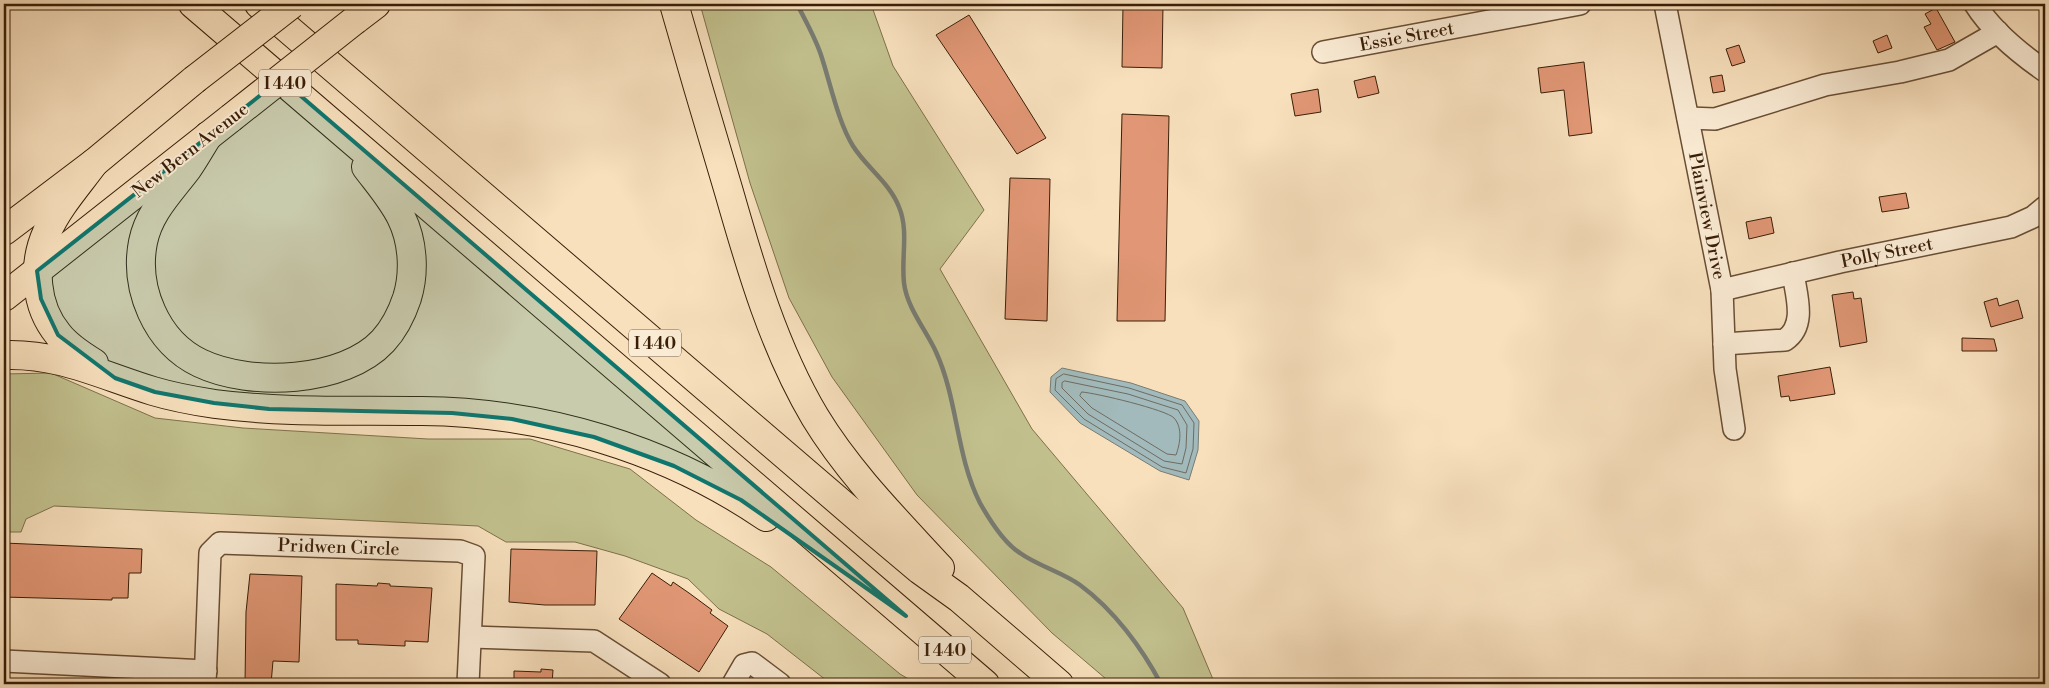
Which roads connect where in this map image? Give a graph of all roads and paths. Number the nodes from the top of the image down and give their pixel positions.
1 (192, 4) edge
2 (259, 4) edge
3 (292, 4) edge
4 (674, 4) edge
5 (1580, 4) edge
6 (1665, 4) edge
7 (1975, 4) edge
8 (365, 12) edge
9 (1998, 32) junction
10 (1323, 52) dead end
11 (2045, 71) edge
12 (1688, 118) junction
13 (339, 130) junction
14 (208, 136) junction
15 (94, 163) junction
16 (2045, 207) edge
17 (4, 231) edge
18 (37, 271) junction
19 (1792, 273) junction
20 (1722, 290) junction
21 (4, 297) edge
22 (1724, 344) junction
23 (4, 355) edge
24 (115, 378) junction
25 (1734, 429) dead end
26 (906, 616) junction
27 (1002, 636) junction
28 (471, 637) junction
29 (4, 661) edge
30 (205, 677) edge
31 (468, 684) edge
32 (660, 684) edge
33 (733, 684) edge
34 (780, 684) edge
35 (985, 684) edge
36 (1059, 684) edge

1 - 13 main road, I 440
2 - 27 main road, I 440
3 - 15 main road, bridge
4 - 27 main road
5 - 10 street, Essie Street
6 - 12 street, Plainview Drive
7 - 9 street
8 - 14 main road, New Bern Avenue, bridge
9 - 11 street
9 - 12 street
12 - 20 street, Plainview Drive
13 - 14 main road
13 - 26 main road, I 440
14 - 18 main road, New Bern Avenue
15 - 17 main road
15 - 18 main road
16 - 19 street, Polly Street
18 - 21 main road, New Bern Avenue
18 - 24 main road
19 - 20 street, Polly Street
19 - 22 street
20 - 22 street, Plainview Drive
22 - 25 street, Plainview Drive
23 - 24 main road
24 - 26 main road
26 - 35 main road, I 440
27 - 36 main road, I 440
28 - 30 street, Pridwen Circle
28 - 31 street, Pridwen Circle
28 - 32 street
29 - 30 street
33 - 34 street

